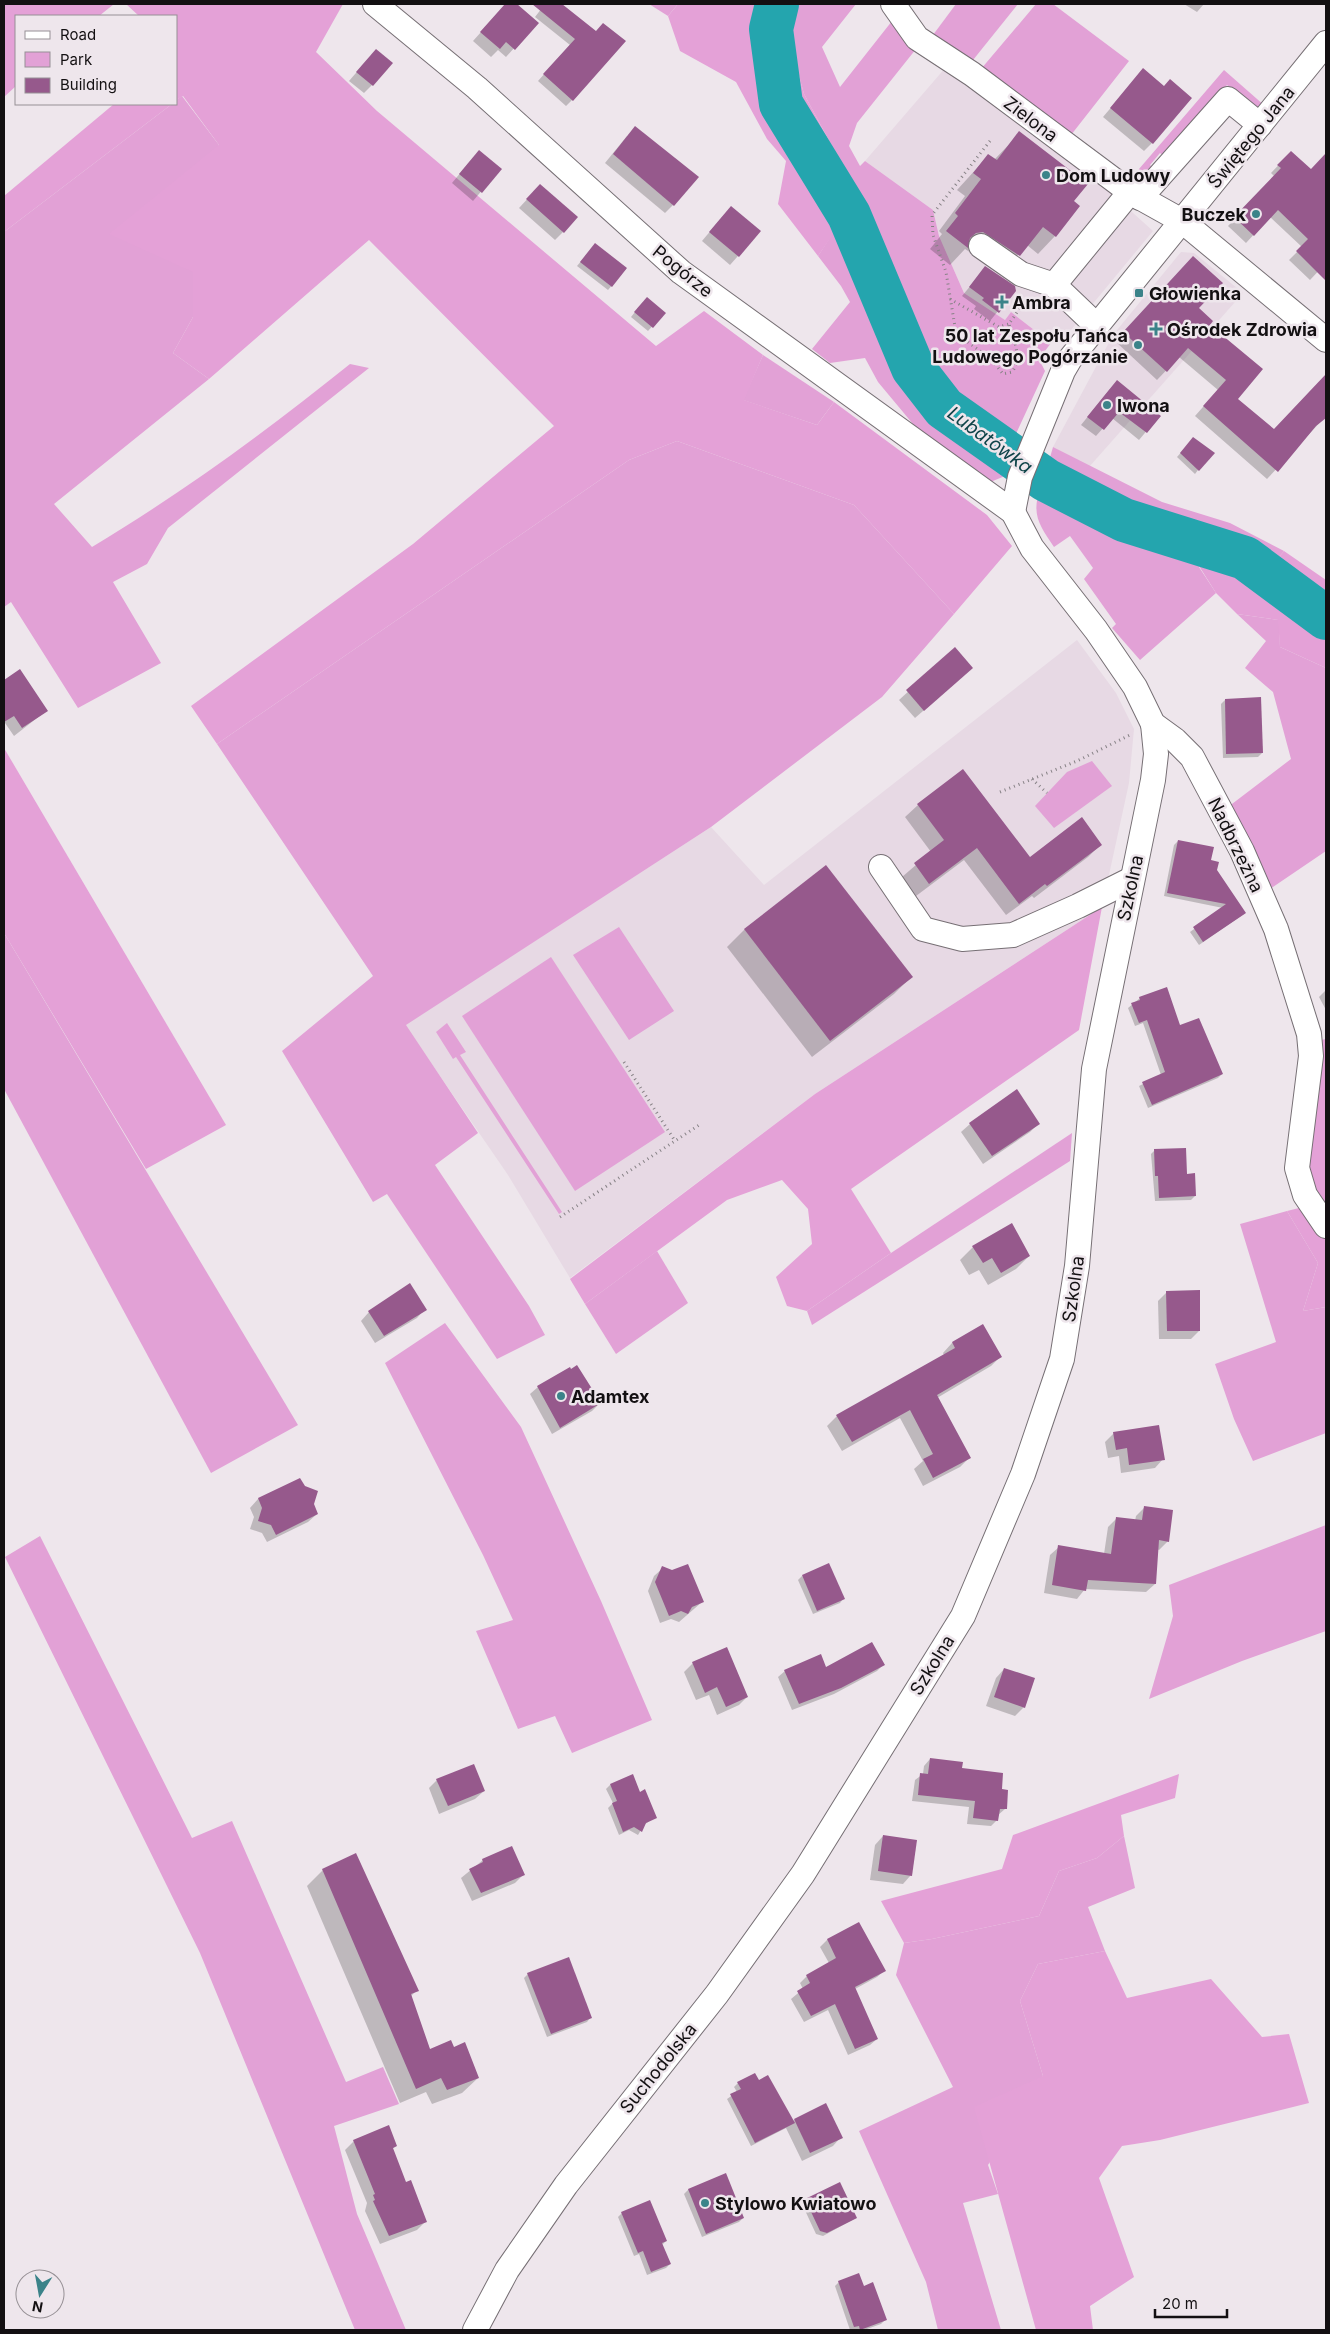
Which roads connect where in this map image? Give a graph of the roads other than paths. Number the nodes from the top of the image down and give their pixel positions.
1 (375, 4) edge
2 (893, 4) edge
3 (1326, 43) edge
4 (1260, 125) junction
5 (1135, 195) junction
6 (1182, 221) junction
7 (981, 246) dead end
8 (1054, 285) junction
9 (1097, 326) junction
10 (1326, 340) edge
11 (1013, 512) junction
12 (1153, 724) junction
13 (881, 866) dead end
14 (1132, 879) junction
15 (1326, 1226) edge
16 (845, 1807) joint
17 (475, 2330) edge

1 - 11 street, Pogórze
2 - 5 street, Zielona
3 - 4 street, Świętego Jana
4 - 5 street
4 - 6 street, Świętego Jana
5 - 6 street, Zielona
5 - 8 street
6 - 9 street, Świętego Jana
6 - 10 street, Zielona
7 - 8 street
8 - 9 street
9 - 11 street, Świętego Jana
11 - 12 street, Nadbrzeżna
12 - 14 street, Szkolna
12 - 15 street, Nadbrzeżna
13 - 14 street
14 - 16 street, Szkolna
16 - 17 street, Suchodolska

